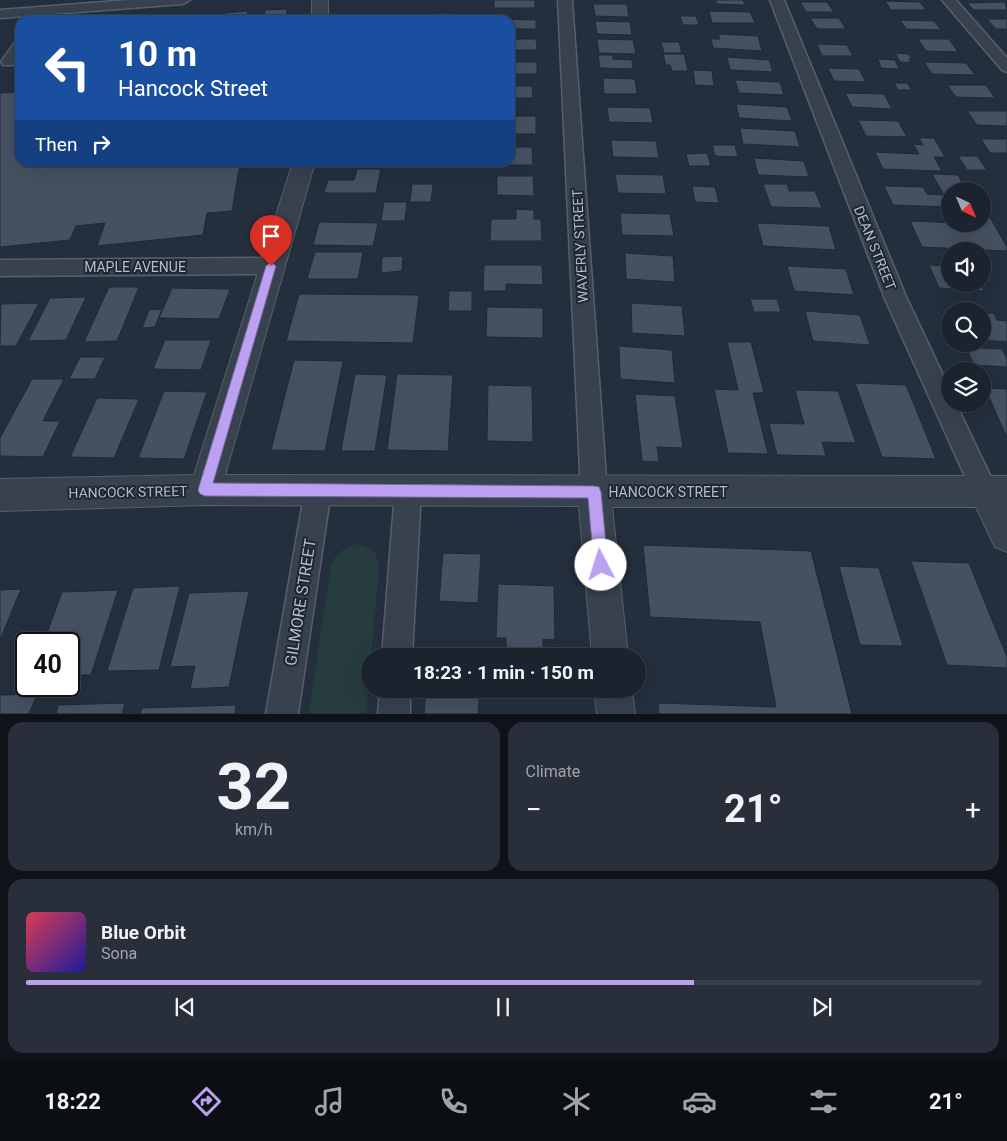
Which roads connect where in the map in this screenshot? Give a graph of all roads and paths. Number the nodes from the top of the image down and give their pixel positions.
1 (183, 0) edge
2 (320, 0) edge
3 (565, 0) edge
4 (777, 0) edge
5 (948, 0) edge
6 (0, 14) edge
7 (40, 15) edge
8 (320, 15) edge
9 (15, 52) edge
10 (8, 62) dead end
11 (1007, 67) edge
12 (302, 167) edge
13 (271, 266) junction
14 (0, 268) edge
15 (205, 490) junction
16 (318, 490) junction
17 (408, 491) junction
18 (594, 492) junction
19 (996, 492) edge
20 (0, 495) edge
21 (1007, 535) edge
22 (398, 648) edge
23 (609, 648) edge
24 (395, 698) edge
25 (614, 698) edge
26 (282, 714) edge
27 (394, 714) edge
28 (616, 714) edge

1 - 7 street
2 - 8 street
3 - 18 street, WAVERLY STREET
4 - 19 street, DEAN STREET
5 - 11 street
6 - 7 street
9 - 10 street
12 - 13 street
13 - 14 street, MAPLE AVENUE
13 - 15 street
15 - 16 street, HANCOCK STREET
15 - 20 street, HANCOCK STREET
16 - 17 street, HANCOCK STREET
16 - 26 street, GILMORE STREET
17 - 18 street, HANCOCK STREET
17 - 22 street
18 - 19 street, HANCOCK STREET
18 - 23 street
19 - 21 street
24 - 27 street
25 - 28 street

